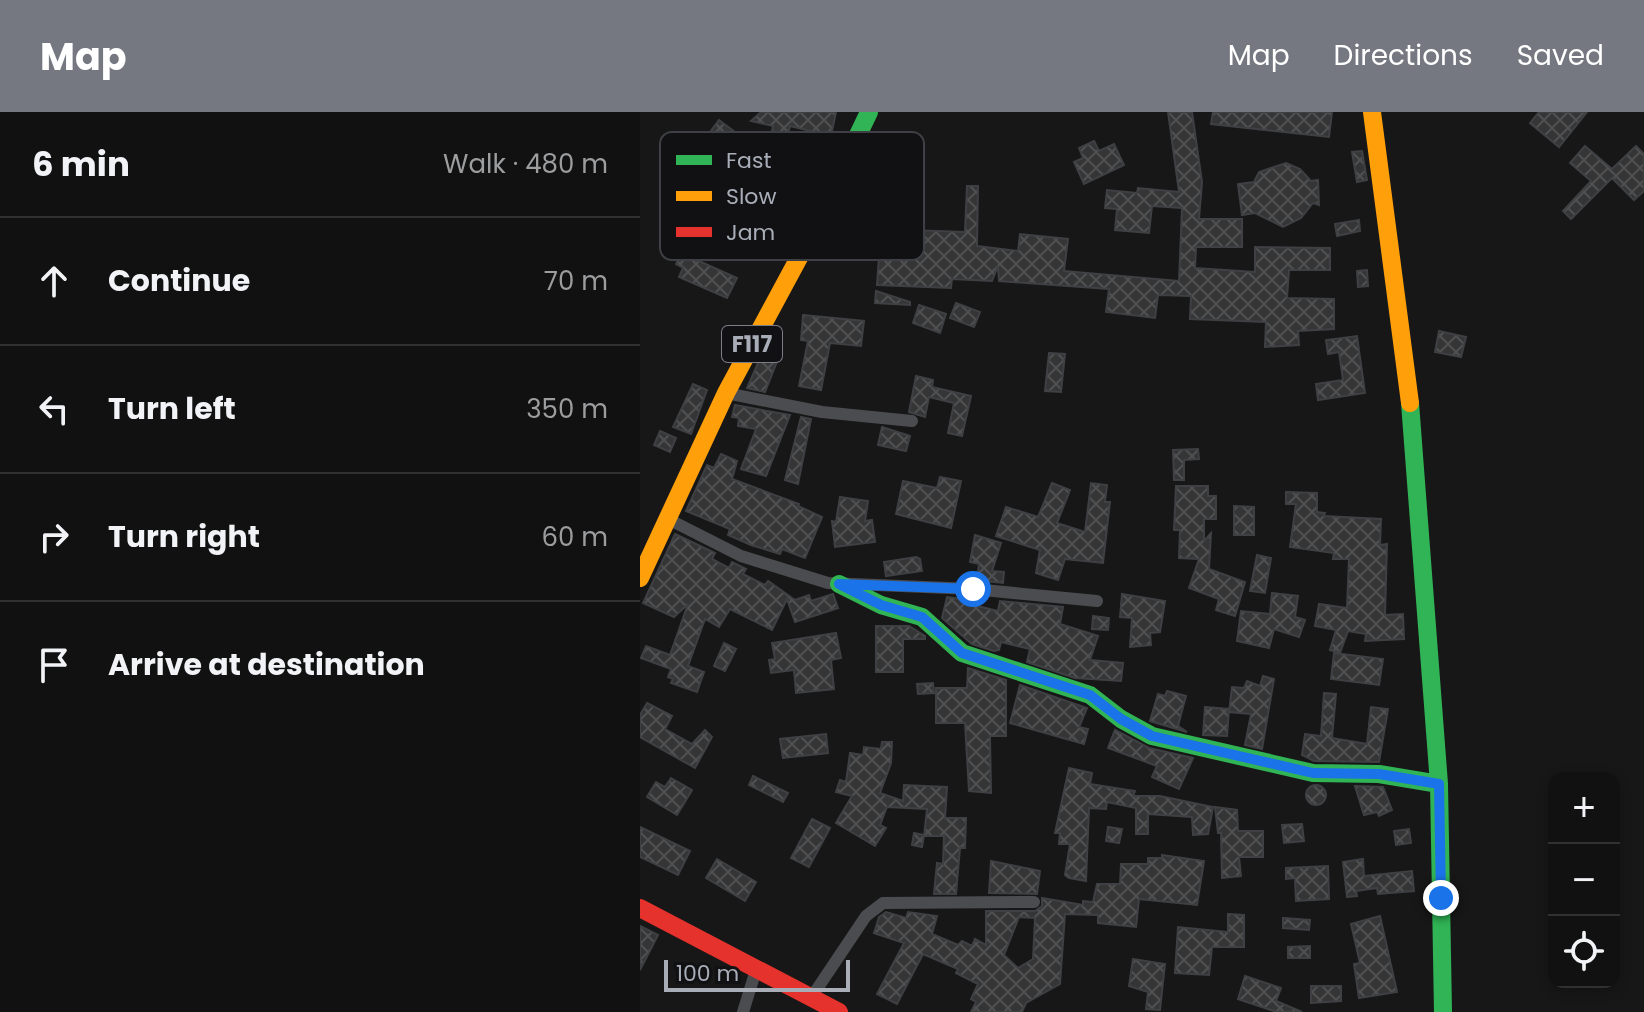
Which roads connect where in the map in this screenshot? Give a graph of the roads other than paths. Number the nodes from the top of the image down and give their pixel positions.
1 (869, 112) edge
2 (1372, 112) edge
3 (860, 132) edge
4 (797, 260) edge
5 (726, 393) junction
6 (912, 421) dead end
7 (668, 519) junction
8 (640, 578) edge
9 (839, 584) junction
10 (1097, 601) dead end
11 (1439, 784) junction
12 (1034, 902) dead end
13 (640, 908) edge
14 (756, 970) junction
15 (811, 998) junction
16 (743, 1012) edge
17 (839, 1012) edge
18 (1443, 1012) edge

1 - 3 street, F117
2 - 11 street
4 - 5 street, F117
5 - 6 street
5 - 7 street, F117
7 - 8 street, F117
7 - 9 street
9 - 10 street
9 - 11 street
11 - 18 street
12 - 15 street
13 - 14 street
14 - 15 street
14 - 16 street
15 - 17 street

